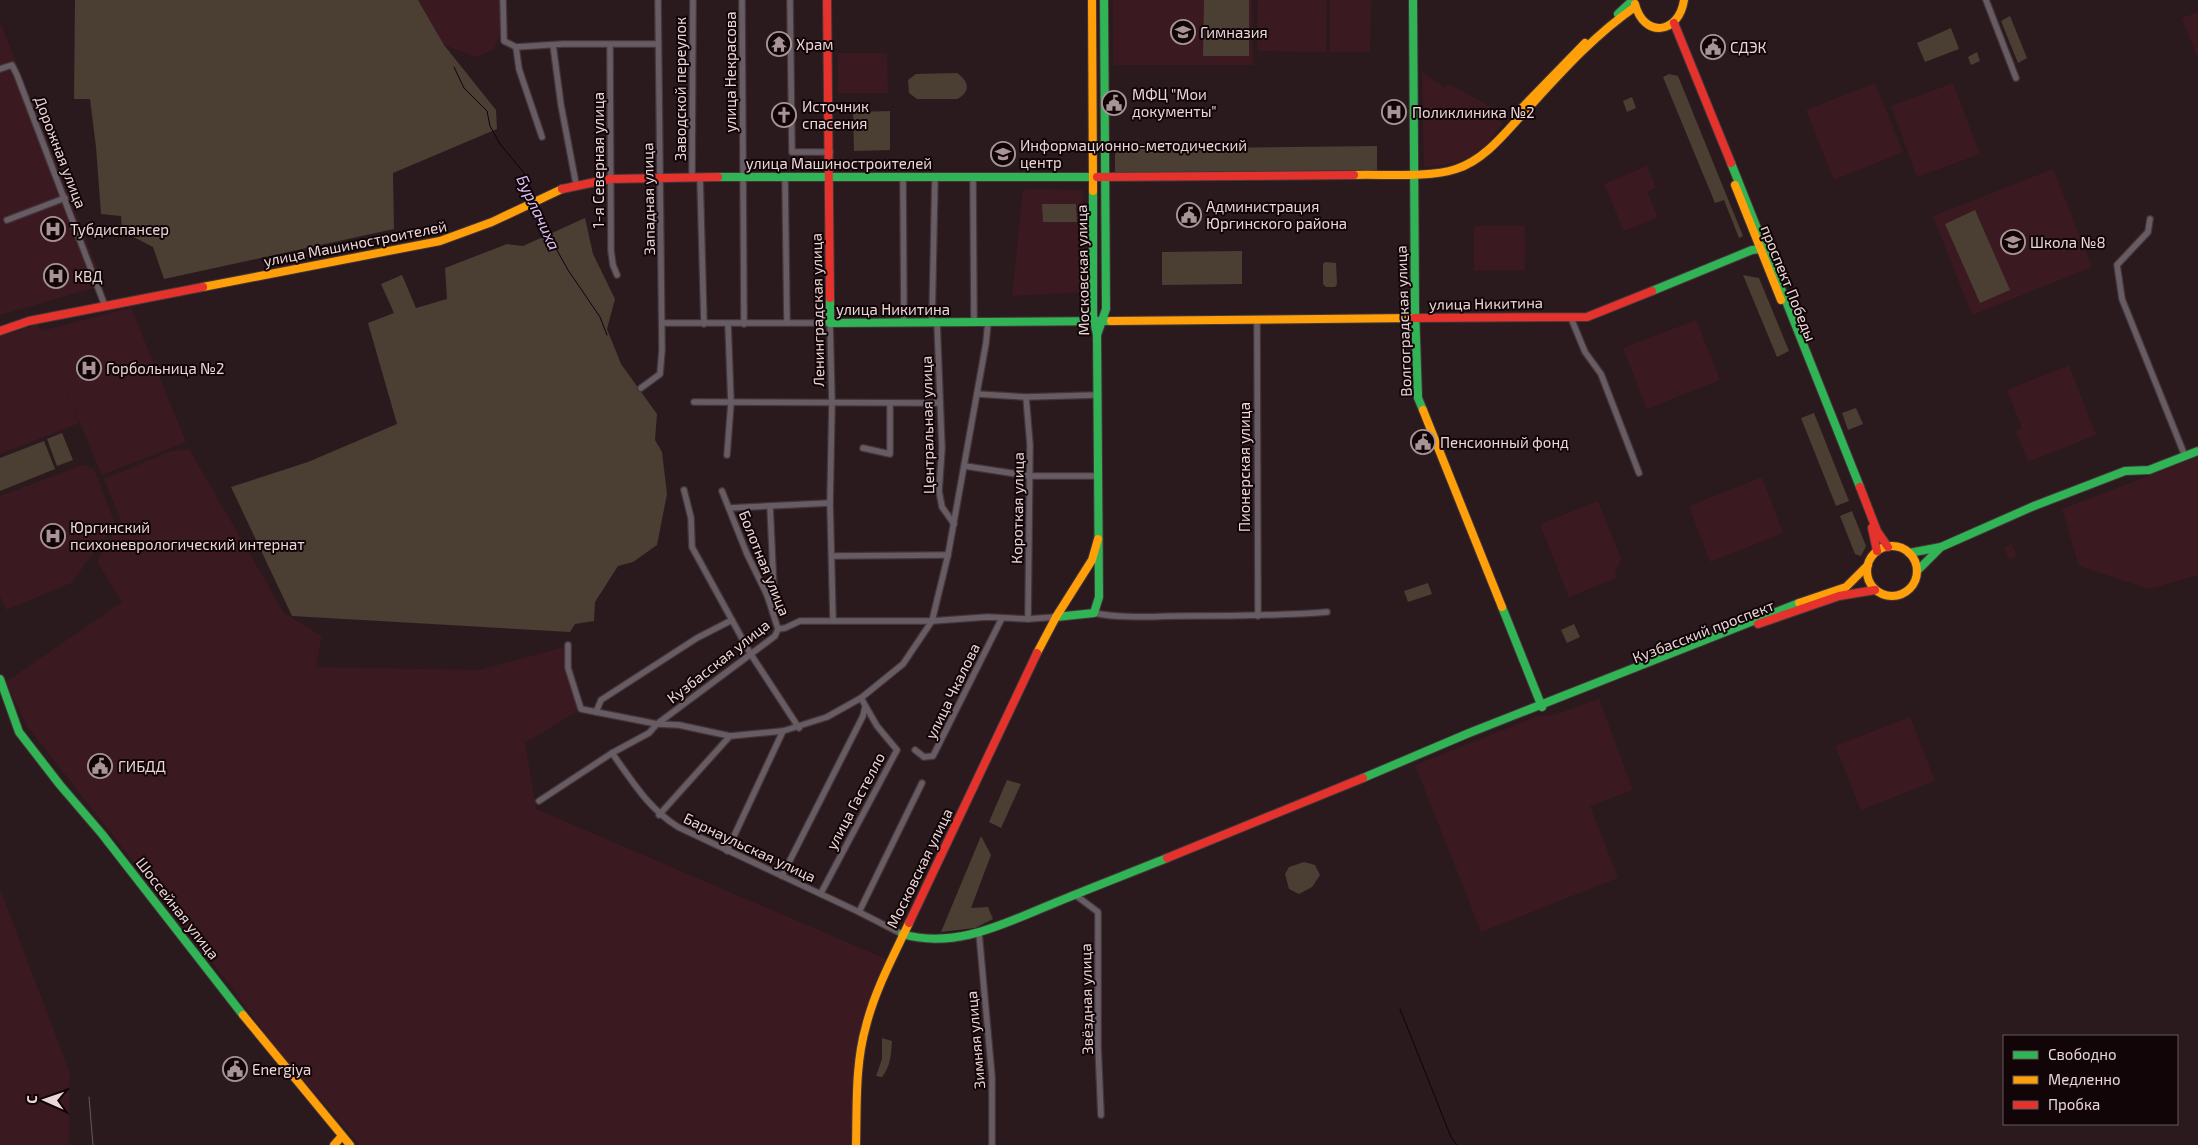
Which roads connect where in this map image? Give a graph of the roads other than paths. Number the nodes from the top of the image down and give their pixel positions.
1 (503, 0) edge
2 (658, 0) edge
3 (693, 0) edge
4 (742, 0) edge
5 (790, 0) edge
6 (828, 0) edge
7 (1092, 0) edge
8 (1104, 0) edge
9 (1413, 0) edge
10 (1417, 0) edge
11 (1684, 0) edge
12 (1986, 0) edge
13 (1634, 2) edge
14 (1672, 24) junction
15 (658, 44) junction
16 (553, 45) junction
17 (610, 45) junction
18 (516, 47) junction
19 (0, 69) edge
20 (2016, 78) dead end
21 (542, 137) dead end
22 (830, 152) junction
23 (1417, 172) junction
24 (1093, 175) junction
25 (743, 176) junction
26 (935, 176) junction
27 (1105, 176) junction
28 (696, 177) junction
29 (785, 177) junction
30 (830, 177) junction
31 (973, 177) junction
32 (659, 178) junction
33 (903, 178) junction
34 (610, 179) junction
35 (576, 184) junction
36 (65, 198) junction
37 (2150, 219) dead end
38 (7, 220) dead end
39 (1761, 249) junction
40 (617, 275) dead end
41 (105, 306) junction
42 (1418, 318) junction
43 (1571, 318) junction
44 (1257, 319) junction
45 (1094, 320) junction
46 (1106, 320) junction
47 (904, 322) junction
48 (934, 322) junction
49 (974, 322) junction
50 (988, 322) junction
51 (830, 323) junction
52 (662, 324) junction
53 (704, 324) junction
54 (728, 324) junction
55 (744, 324) junction
56 (786, 324) junction
57 (0, 331) edge
58 (1097, 335) junction
59 (641, 388) dead end
60 (977, 394) junction
61 (1097, 395) junction
62 (1026, 397) junction
63 (694, 402) dead end
64 (730, 403) junction
65 (890, 403) junction
66 (940, 403) junction
67 (832, 404) junction
68 (863, 448) dead end
69 (2198, 451) edge
70 (727, 455) dead end
71 (2185, 456) junction
72 (965, 466) junction
73 (1639, 473) dead end
74 (1030, 476) junction
75 (1097, 476) junction
76 (684, 490) dead end
77 (722, 490) dead end
78 (830, 503) junction
79 (770, 506) junction
80 (728, 508) junction
81 (954, 524) junction
82 (1098, 539) junction
83 (1888, 547) junction
84 (1941, 547) junction
85 (1877, 551) junction
86 (1909, 553) junction
87 (948, 555) junction
88 (832, 556) junction
89 (1868, 565) junction
90 (1917, 571) junction
91 (1084, 575) junction
92 (1099, 576) junction
93 (1875, 590) junction
94 (767, 595) junction
95 (1064, 603) junction
96 (1094, 612) junction
97 (1327, 612) dead end
98 (1258, 616) junction
99 (1056, 617) junction
100 (1071, 617) junction
101 (1002, 618) junction
102 (1028, 619) junction
103 (732, 620) junction
104 (833, 620) junction
105 (932, 620) junction
106 (778, 629) junction
107 (568, 645) dead end
108 (750, 653) junction
109 (0, 679) edge
110 (861, 698) junction
111 (1544, 705) junction
112 (865, 707) junction
113 (596, 712) junction
114 (657, 724) junction
115 (799, 728) junction
116 (783, 731) junction
117 (730, 736) junction
118 (915, 750) dead end
119 (612, 752) junction
120 (922, 782) dead end
121 (539, 801) dead end
122 (659, 815) junction
123 (727, 851) junction
124 (782, 876) junction
125 (820, 893) junction
126 (1074, 894) junction
127 (859, 912) junction
128 (902, 934) junction
129 (979, 934) junction
130 (1101, 1115) dead end
131 (342, 1136) junction
132 (334, 1145) edge
133 (350, 1145) edge
134 (856, 1145) edge
135 (992, 1145) edge

1 - 18 street
2 - 15 street, Западная улица
3 - 28 street, Заводской переулок
4 - 25 street, улица Некрасова
5 - 22 street
6 - 22 main road, Ленинградская улица
7 - 24 main road, Московская улица
8 - 27 main road, Московская улица
9 - 23 main road, Волгоградская улица
10 - 23 main road
11 - 14 main road
12 - 20 street
13 - 14 main road
13 - 23 main road, улица Машиностроителей
14 - 39 main road, проспект Победы
14 - 83 main road
15 - 17 street
15 - 32 street, Западная улица
16 - 17 street
16 - 18 street
16 - 35 street
17 - 34 street, 1-я Северная улица
18 - 21 street
19 - 36 street, Дорожная улица
22 - 30 main road, Ленинградская улица
23 - 27 main road, улица Машиностроителей
23 - 42 main road, Волгоградская улица
24 - 27 main road, улица Машиностроителей
24 - 31 main road, улица Машиностроителей
24 - 45 main road, Московская улица
25 - 28 main road, улица Машиностроителей
25 - 29 main road, улица Машиностроителей
25 - 55 street, улица Некрасова
26 - 31 main road, улица Машиностроителей
26 - 33 main road, улица Машиностроителей
26 - 48 street, Центральная улица
27 - 46 main road, Московская улица
28 - 32 main road, улица Машиностроителей
28 - 53 street, Заводской переулок
29 - 30 main road, улица Машиностроителей
29 - 56 street
30 - 33 main road, улица Машиностроителей
30 - 51 main road, Ленинградская улица
31 - 49 street
32 - 34 main road, улица Машиностроителей
32 - 52 street, Западная улица
33 - 47 street
34 - 35 main road, улица Машиностроителей
34 - 40 street, 1-я Северная улица
35 - 41 main road, улица Машиностроителей
36 - 38 street
36 - 41 street, Дорожная улица
37 - 71 street
39 - 43 main road, улица Никитина
39 - 85 main road, проспект Победы
41 - 57 main road, улица Машиностроителей
42 - 43 main road, улица Никитина
42 - 44 main road, улица Никитина
42 - 111 main road, Волгоградская улица
43 - 73 street
44 - 46 main road, улица Никитина
44 - 98 street, Пионерская улица
45 - 46 main road, улица Никитина
45 - 50 main road, улица Никитина
45 - 58 main road, Московская улица
46 - 58 main road, Московская улица
47 - 48 main road, улица Никитина
47 - 51 main road, улица Никитина
48 - 49 main road, улица Никитина
48 - 66 street, Центральная улица
49 - 50 main road, улица Никитина
50 - 60 street, Центральная улица
51 - 56 street, улица Никитина
51 - 67 street, Ленинградская улица
52 - 53 street, улица Никитина
52 - 59 street, Западная улица
53 - 54 street, улица Никитина
54 - 55 street, улица Никитина
54 - 64 street
55 - 56 street, улица Никитина
58 - 61 main road, Московская улица
60 - 62 street
60 - 72 street, Центральная улица
61 - 62 street
61 - 75 main road, Московская улица
62 - 74 street, Короткая улица
63 - 64 street
64 - 67 street
64 - 70 street
65 - 66 street
65 - 67 street
65 - 68 street
66 - 81 street, Центральная улица
67 - 78 street, Ленинградская улица
69 - 71 main road
71 - 84 main road
72 - 74 street
72 - 81 street, Центральная улица
74 - 75 street
74 - 102 street, Короткая улица
75 - 82 main road, Московская улица
76 - 103 street
77 - 80 street, Болотная улица
78 - 79 street, Болотная улица
78 - 88 street, Ленинградская улица
79 - 80 street, Болотная улица
79 - 94 street
80 - 94 street, Болотная улица
81 - 87 street, Центральная улица
82 - 91 main road, Московская улица
82 - 92 main road, Московская улица
83 - 85 main road
83 - 86 main road
84 - 86 main road
84 - 90 main road
85 - 89 main road
86 - 90 main road
87 - 88 street
87 - 105 street, Центральная улица
88 - 104 street, Ленинградская улица
89 - 93 main road
89 - 111 main road
90 - 93 main road
91 - 92 main road
91 - 95 main road, Московская улица
92 - 96 main road, Московская улица
93 - 111 main road, Кузбасский проспект
94 - 106 street, Болотная улица
95 - 99 main road, Московская улица
95 - 100 main road
96 - 98 street
96 - 100 main road
97 - 98 street
99 - 100 main road
99 - 102 street, Кузбасская улица
99 - 128 main road, Московская улица
101 - 102 street, Кузбасская улица
101 - 105 street, Кузбасская улица
101 - 118 street, улица Чкалова
103 - 108 street
103 - 113 street
104 - 105 street, Кузбасская улица
104 - 106 street, Кузбасская улица
105 - 110 street, Центральная улица
106 - 108 street, Кузбасская улица
107 - 113 street, Центральная улица
108 - 114 street, Кузбасская улица
108 - 115 street
109 - 131 main road, Шоссейная улица
110 - 112 street, улица Гастелло
110 - 115 street, Центральная улица
111 - 126 main road
112 - 124 street
112 - 125 street, улица Гастелло
113 - 114 street, Центральная улица
114 - 117 street, Центральная улица
114 - 119 street, Кузбасская улица
115 - 116 street, Центральная улица
116 - 117 street, Центральная улица
116 - 123 street
117 - 122 street
119 - 121 street, Кузбасская улица
119 - 122 street, Барнаульская улица
120 - 127 street
122 - 123 street, Барнаульская улица
123 - 124 street, Барнаульская улица
124 - 125 street, Барнаульская улица
125 - 127 street, Барнаульская улица
126 - 129 main road
126 - 130 street, Звёздная улица
127 - 128 street, Барнаульская улица
128 - 129 main road
128 - 134 main road, Московская улица
129 - 135 street, Зимняя улица
131 - 132 main road
131 - 133 main road, Шоссейная улица

